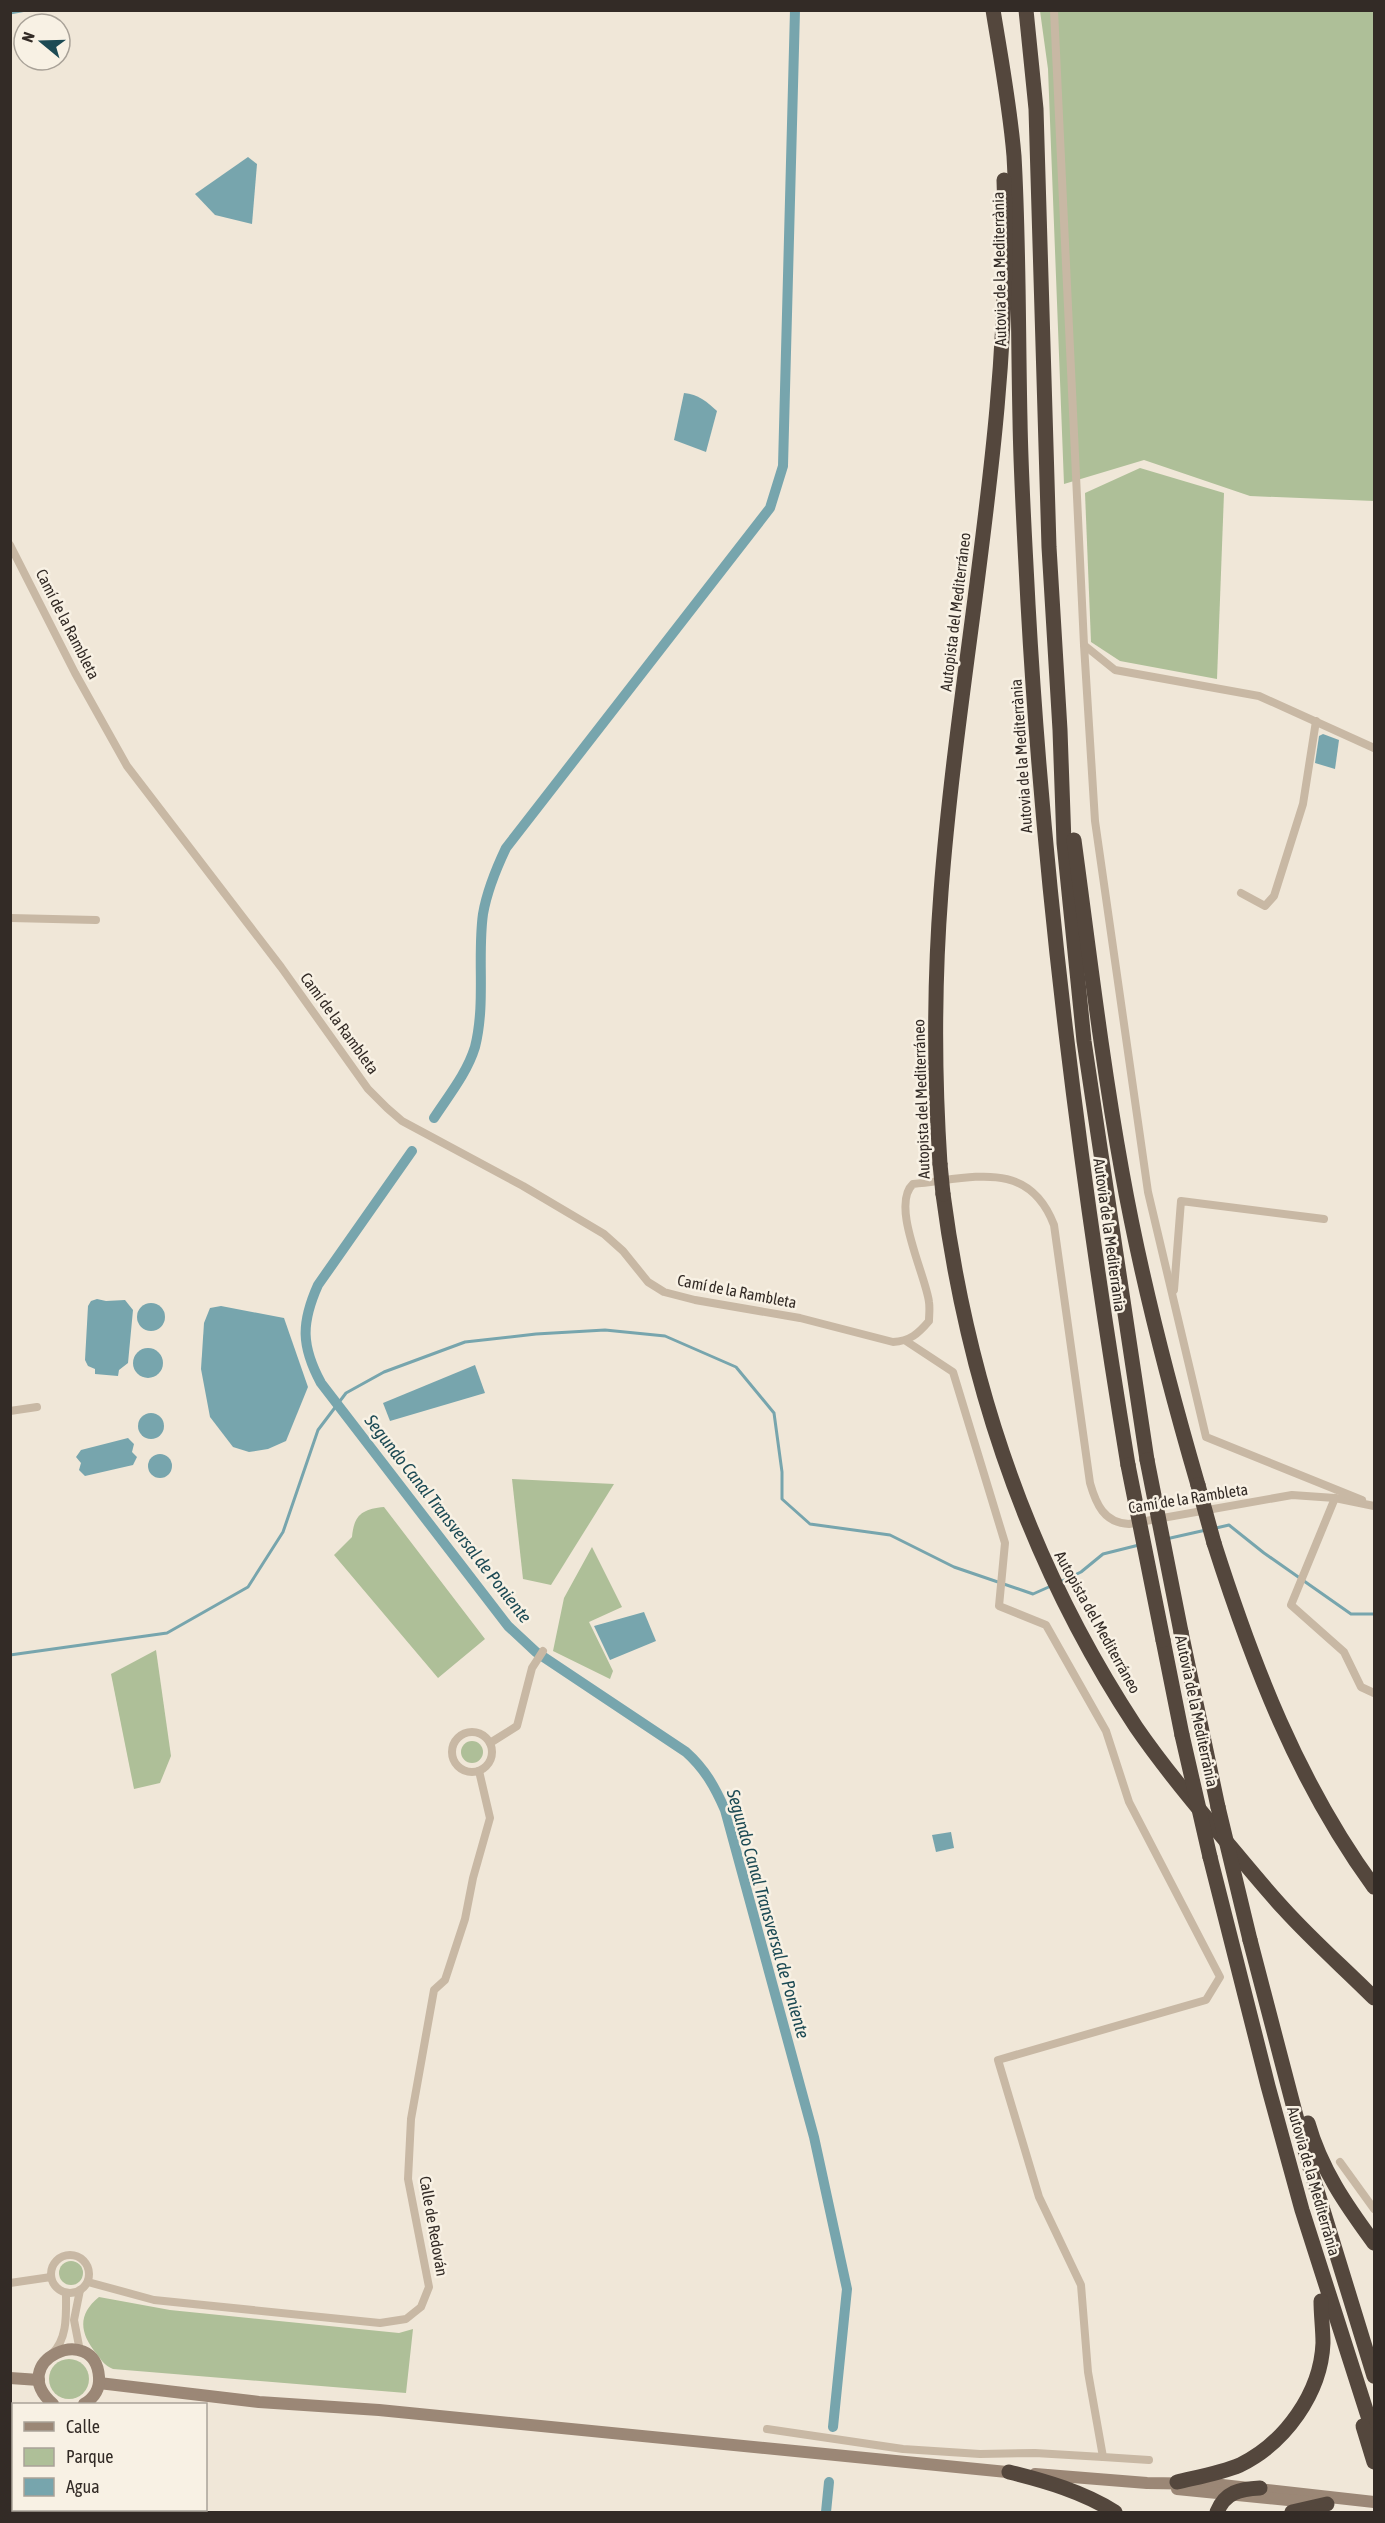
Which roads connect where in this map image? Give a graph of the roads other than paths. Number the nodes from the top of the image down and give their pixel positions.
1 (993, 10) edge
2 (1026, 10) edge
3 (1054, 10) edge
4 (1003, 72) junction
5 (10, 545) edge
6 (1084, 645) junction
7 (1316, 721) junction
8 (1060, 730) junction
9 (1374, 748) edge
10 (1241, 893) dead end
11 (10, 918) edge
12 (96, 920) dead end
13 (1324, 1219) dead end
14 (1173, 1300) junction
15 (906, 1341) junction
16 (37, 1407) dead end
17 (10, 1411) edge
18 (1335, 1498) junction
19 (1374, 1505) edge
20 (543, 1651) dead end
21 (1374, 1693) edge
22 (489, 1743) junction
23 (479, 1771) junction
24 (1374, 1887) edge
25 (1374, 1998) edge
26 (1277, 2042) junction
27 (1340, 2162) dead end
28 (1374, 2209) edge
29 (1302, 2210) junction
30 (1374, 2242) edge
31 (51, 2277) junction
32 (88, 2282) junction
33 (10, 2283) edge
34 (80, 2290) junction
35 (66, 2293) junction
36 (1321, 2301) junction
37 (80, 2351) junction
38 (52, 2354) junction
39 (1374, 2376) edge
40 (10, 2378) edge
41 (39, 2380) junction
42 (99, 2383) junction
43 (52, 2403) edge
44 (85, 2403) edge
45 (767, 2429) dead end
46 (1374, 2434) edge
47 (1103, 2457) junction
48 (1149, 2460) dead end
49 (1374, 2462) edge
50 (1009, 2472) junction
51 (1177, 2482) junction
52 (1147, 2483) junction
53 (1260, 2488) junction
54 (1231, 2494) junction
55 (1327, 2504) junction
56 (1374, 2504) edge
57 (1115, 2512) edge
58 (1217, 2512) edge
59 (1292, 2512) edge

1 - 4 highway, Autovia de la Mediterrània
2 - 8 highway, Autovia de la Mediterrània
3 - 6 street
4 - 25 highway, Autopista del Mediterráneo, bridge
4 - 29 highway, Autovia de la Mediterrània, bridge
5 - 15 street, Camí de la Rambleta
6 - 7 street
6 - 14 street
7 - 9 street
7 - 10 street
8 - 24 highway, bridge
8 - 26 highway, Autovia de la Mediterrània, bridge
11 - 12 street
13 - 14 street
14 - 19 street
15 - 18 street, Camí de la Rambleta
15 - 47 street
16 - 17 street
18 - 19 street, Camí de la Rambleta
18 - 21 street
20 - 22 street
22 - 23 street
22 - 23 street
23 - 32 street, Calle de Redován
26 - 30 highway
26 - 39 highway, Autovia de la Mediterrània
27 - 28 street
29 - 36 highway
29 - 46 highway, Autovia de la Mediterrània
31 - 32 street
31 - 33 street
31 - 35 street
32 - 34 street
34 - 35 street
34 - 37 street
35 - 38 street
36 - 49 highway
36 - 51 highway
37 - 38 street
37 - 42 street
38 - 41 street
40 - 41 street
41 - 43 street
42 - 44 street
42 - 50 street
45 - 47 street
47 - 48 street
50 - 52 street
50 - 57 highway
51 - 52 street
51 - 53 street
52 - 54 street
53 - 54 highway
53 - 56 street
54 - 55 street
54 - 58 highway
55 - 56 street
55 - 59 highway

